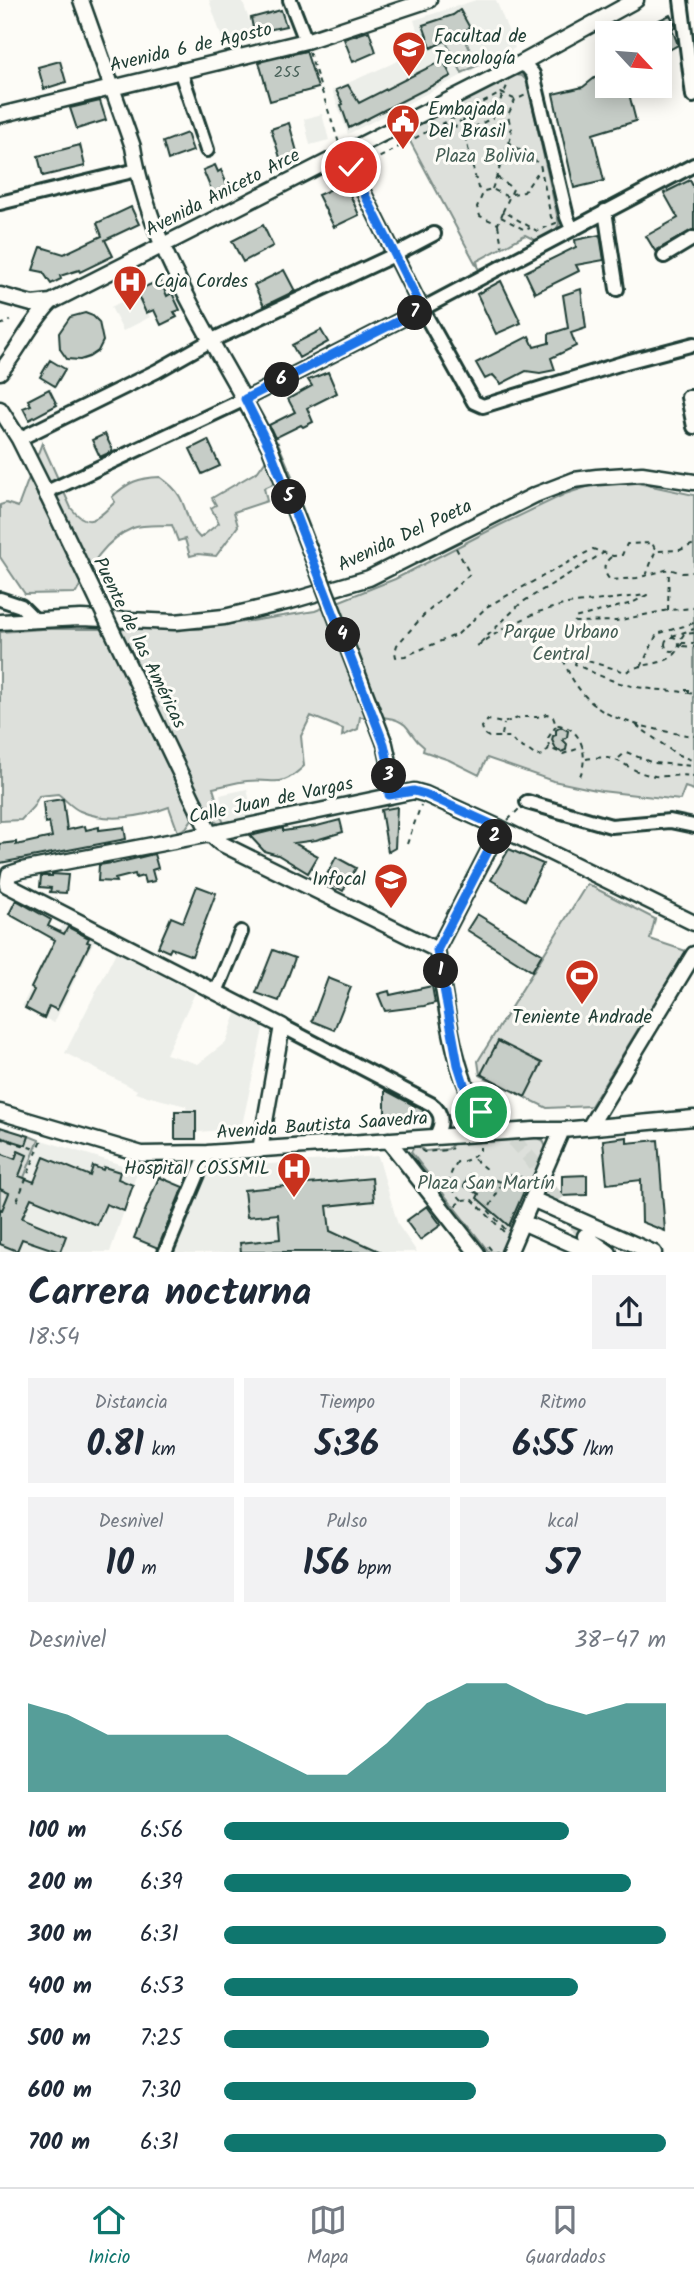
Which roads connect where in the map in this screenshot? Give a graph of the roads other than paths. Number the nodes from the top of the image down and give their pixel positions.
1 (81, 0) edge
2 (290, 0) edge
3 (429, 0) edge
4 (636, 0) edge
5 (681, 0) edge
6 (306, 41) junction
7 (519, 64) junction
8 (180, 70) junction
9 (111, 87) junction
10 (693, 96) edge
11 (0, 115) edge
12 (341, 147) junction
13 (128, 149) dead end
14 (207, 150) dead end
15 (693, 168) edge
16 (137, 170) junction
17 (0, 203) edge
18 (606, 211) junction
19 (572, 229) junction
20 (434, 234) dead end
21 (694, 237) edge
22 (162, 246) junction
23 (394, 255) junction
24 (664, 256) dead end
25 (620, 282) dead end
26 (0, 295) edge
27 (51, 302) junction
28 (422, 309) junction
29 (210, 341) junction
30 (694, 344) edge
31 (0, 372) edge
32 (694, 397) edge
33 (245, 399) junction
34 (0, 410) edge
35 (694, 427) edge
36 (19, 439) junction
37 (694, 482) edge
38 (46, 495) junction
39 (0, 599) edge
40 (35, 620) junction
41 (0, 622) edge
42 (389, 795) junction
43 (527, 802) road end
44 (694, 826) edge
45 (500, 828) junction
46 (210, 834) junction
47 (3, 883) edge
48 (694, 923) edge
49 (242, 932) dead end
50 (437, 950) junction
51 (694, 954) edge
52 (216, 992) junction
53 (282, 1026) junction
54 (0, 1112) edge
55 (481, 1112) tunnel mouth
56 (694, 1118) edge
57 (590, 1126) junction
58 (562, 1129) junction
59 (435, 1137) junction
60 (388, 1140) junction
61 (260, 1150) junction
62 (207, 1153) junction
63 (530, 1189) junction
64 (522, 1222) junction
65 (585, 1236) tunnel mouth
66 (165, 1252) edge
67 (477, 1252) edge
68 (509, 1252) edge
69 (592, 1252) edge
70 (609, 1252) edge
71 (654, 1252) edge

1 - 9 main road
2 - 6 street
3 - 6 main road, Avenida 6 de Agosto
4 - 7 main road, Avenida Aniceto Arce
5 - 10 street
6 - 8 main road, Avenida 6 de Agosto
7 - 12 main road, Avenida Aniceto Arce
7 - 19 street
8 - 9 main road, Avenida 6 de Agosto
8 - 14 street
9 - 11 main road, Avenida 6 de Agosto
9 - 16 main road
12 - 22 main road, Avenida Aniceto Arce
12 - 23 street
13 - 16 main road
15 - 18 street
16 - 17 street
16 - 22 main road
18 - 19 street
18 - 25 street
19 - 28 street
20 - 23 street
21 - 24 street
22 - 27 main road, Avenida Aniceto Arce
22 - 29 main road
23 - 28 street
23 - 29 street
26 - 27 main road
27 - 31 main road, Avenida Aniceto Arce
28 - 30 street
28 - 33 street
29 - 33 main road
29 - 36 street
32 - 35 street
33 - 38 street
33 - 42 main road, bridge
34 - 36 main road, Puente de las Américas
36 - 38 main road, Puente de las Américas
37 - 40 main road, Avenida Del Poeta
38 - 46 main road, Puente de las Américas, bridge
39 - 40 street
40 - 41 main road, Avenida Del Poeta
42 - 45 main road, Calle Juan de Vargas
42 - 46 main road, Calle Juan de Vargas
43 - 44 street
45 - 48 main road, Calle Juan de Vargas
45 - 50 street
46 - 47 main road, Calle Juan de Vargas
46 - 50 main road
47 - 52 main road
49 - 52 street
50 - 55 main road
51 - 57 main road
52 - 53 main road
53 - 59 street
53 - 61 main road
54 - 62 main road, Avenida Bautista Saavedra
56 - 57 main road, Avenida Bautista Saavedra
57 - 58 main road, Avenida Bautista Saavedra
58 - 59 main road, Avenida Bautista Saavedra
58 - 63 main road
59 - 60 main road, Avenida Bautista Saavedra
60 - 61 main road, Avenida Bautista Saavedra
60 - 67 main road
61 - 62 main road, Avenida Bautista Saavedra
62 - 66 street
63 - 64 main road
63 - 71 main road
64 - 68 main road
64 - 69 main road
65 - 70 main road

